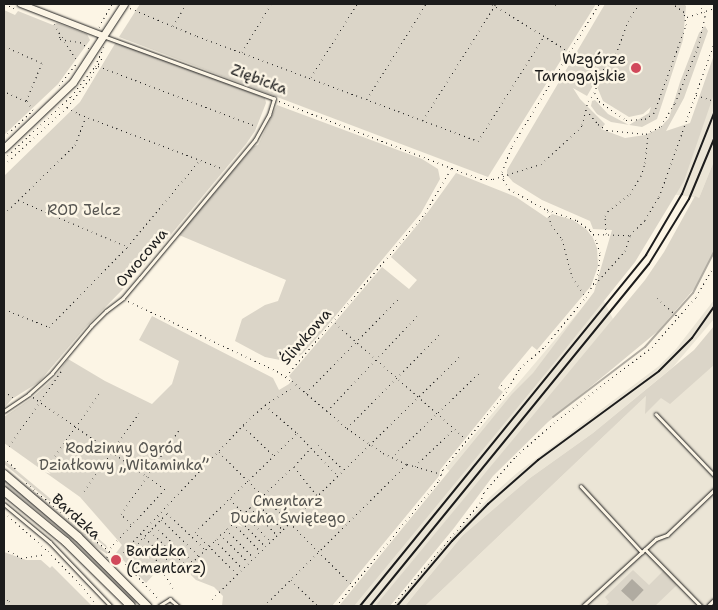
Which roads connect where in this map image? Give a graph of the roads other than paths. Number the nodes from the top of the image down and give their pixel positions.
1 (21, 4) edge
2 (124, 4) edge
3 (104, 36) junction
4 (274, 99) joint
5 (4, 148) edge
6 (4, 412) edge
7 (656, 414) dead end
8 (4, 474) edge
9 (714, 475) edge
10 (581, 486) dead end
11 (714, 490) edge
12 (4, 491) edge
13 (4, 504) edge
14 (646, 548) junction
15 (642, 552) junction
16 (714, 600) edge
17 (111, 606) edge
18 (131, 606) edge
19 (147, 606) edge
20 (159, 606) edge
21 (178, 606) edge
22 (583, 606) edge
23 (701, 606) edge
24 (708, 606) edge

1 - 3 street, Ziębicka
2 - 3 street
3 - 4 lane, Ziębicka
3 - 5 street
4 - 6 lane, Owocowa
7 - 9 lane
8 - 19 main road, Bardzka
10 - 15 lane
11 - 14 lane
12 - 18 main road, Bardzka
13 - 17 lane
14 - 15 lane
14 - 23 lane
15 - 22 lane
16 - 24 lane
20 - 21 lane

